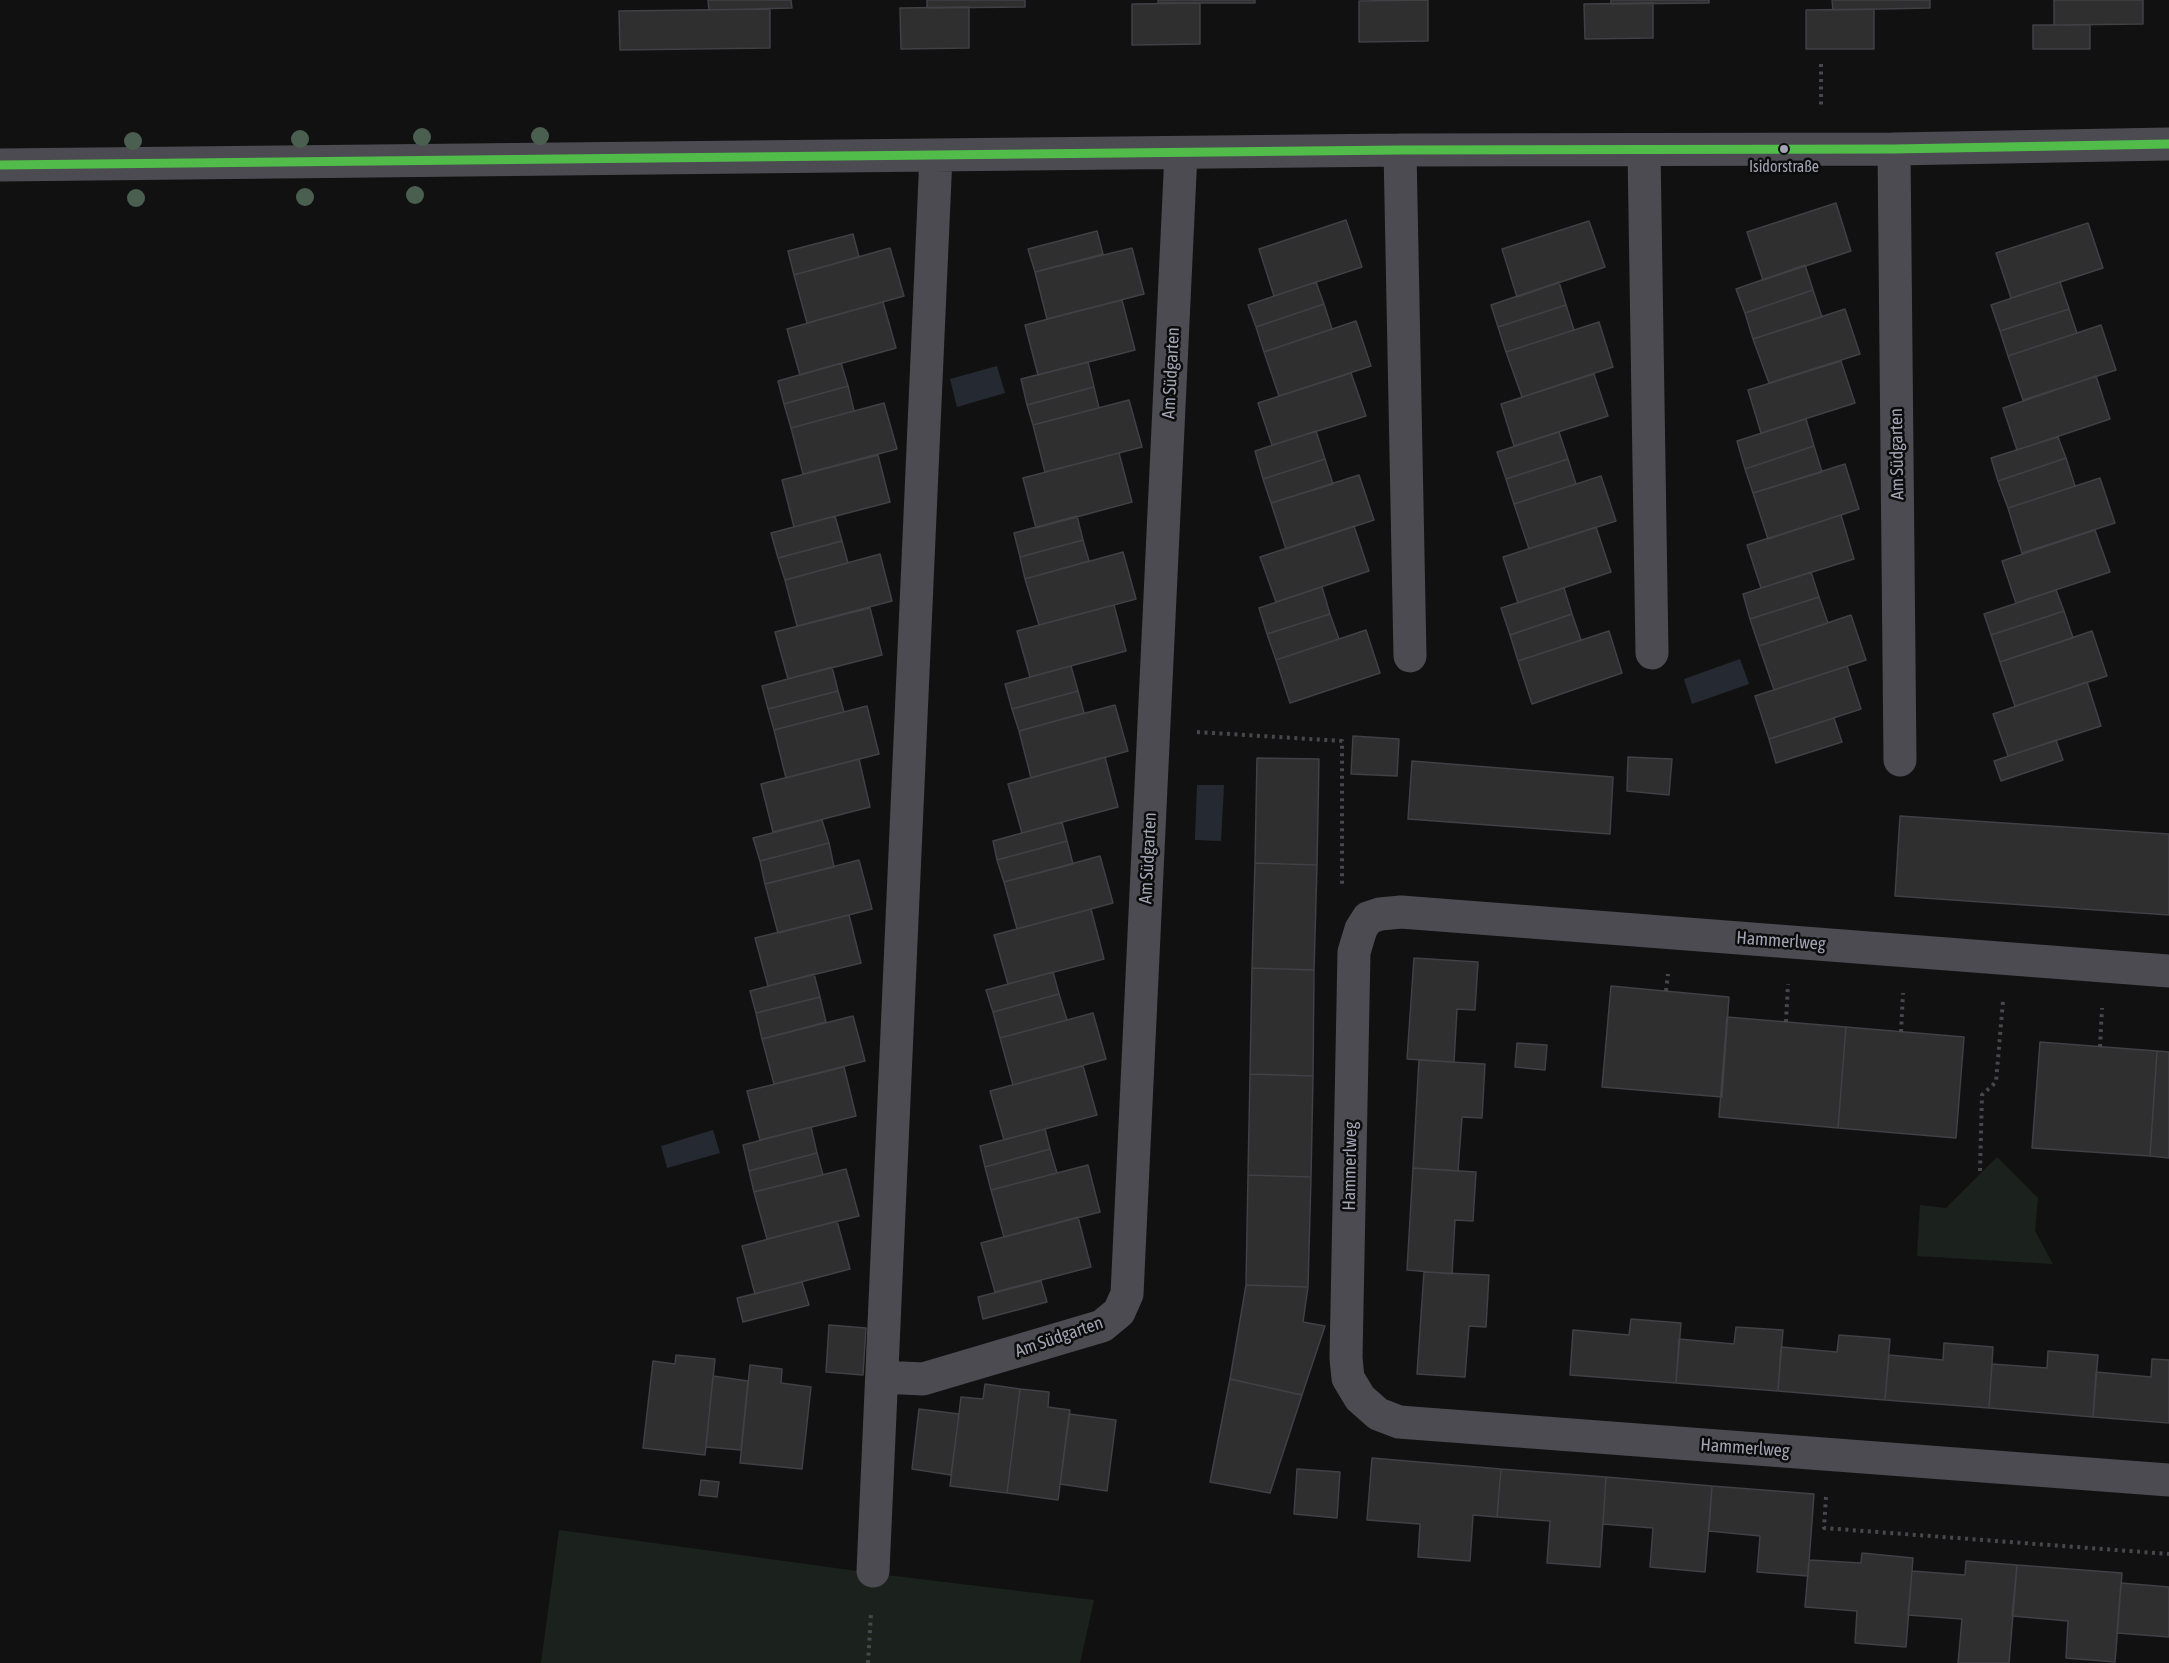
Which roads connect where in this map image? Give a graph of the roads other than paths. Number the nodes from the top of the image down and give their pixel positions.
1 (2169, 144) edge
2 (1894, 149) junction
3 (1400, 150) junction
4 (1644, 150) junction
5 (1181, 153) junction
6 (936, 156) junction
7 (0, 165) edge
8 (1652, 653) dead end
9 (1410, 656) dead end
10 (1900, 760) dead end
11 (2169, 971) edge
12 (882, 1377) junction
13 (2169, 1480) edge
14 (873, 1571) road end

1 - 2 street
2 - 4 street
2 - 10 street, Am Südgarten
3 - 4 street
3 - 5 street
3 - 9 street
4 - 8 street
5 - 6 street
5 - 12 street, Am Südgarten
6 - 7 street
6 - 12 street
11 - 13 street, Hammerlweg
12 - 14 street

